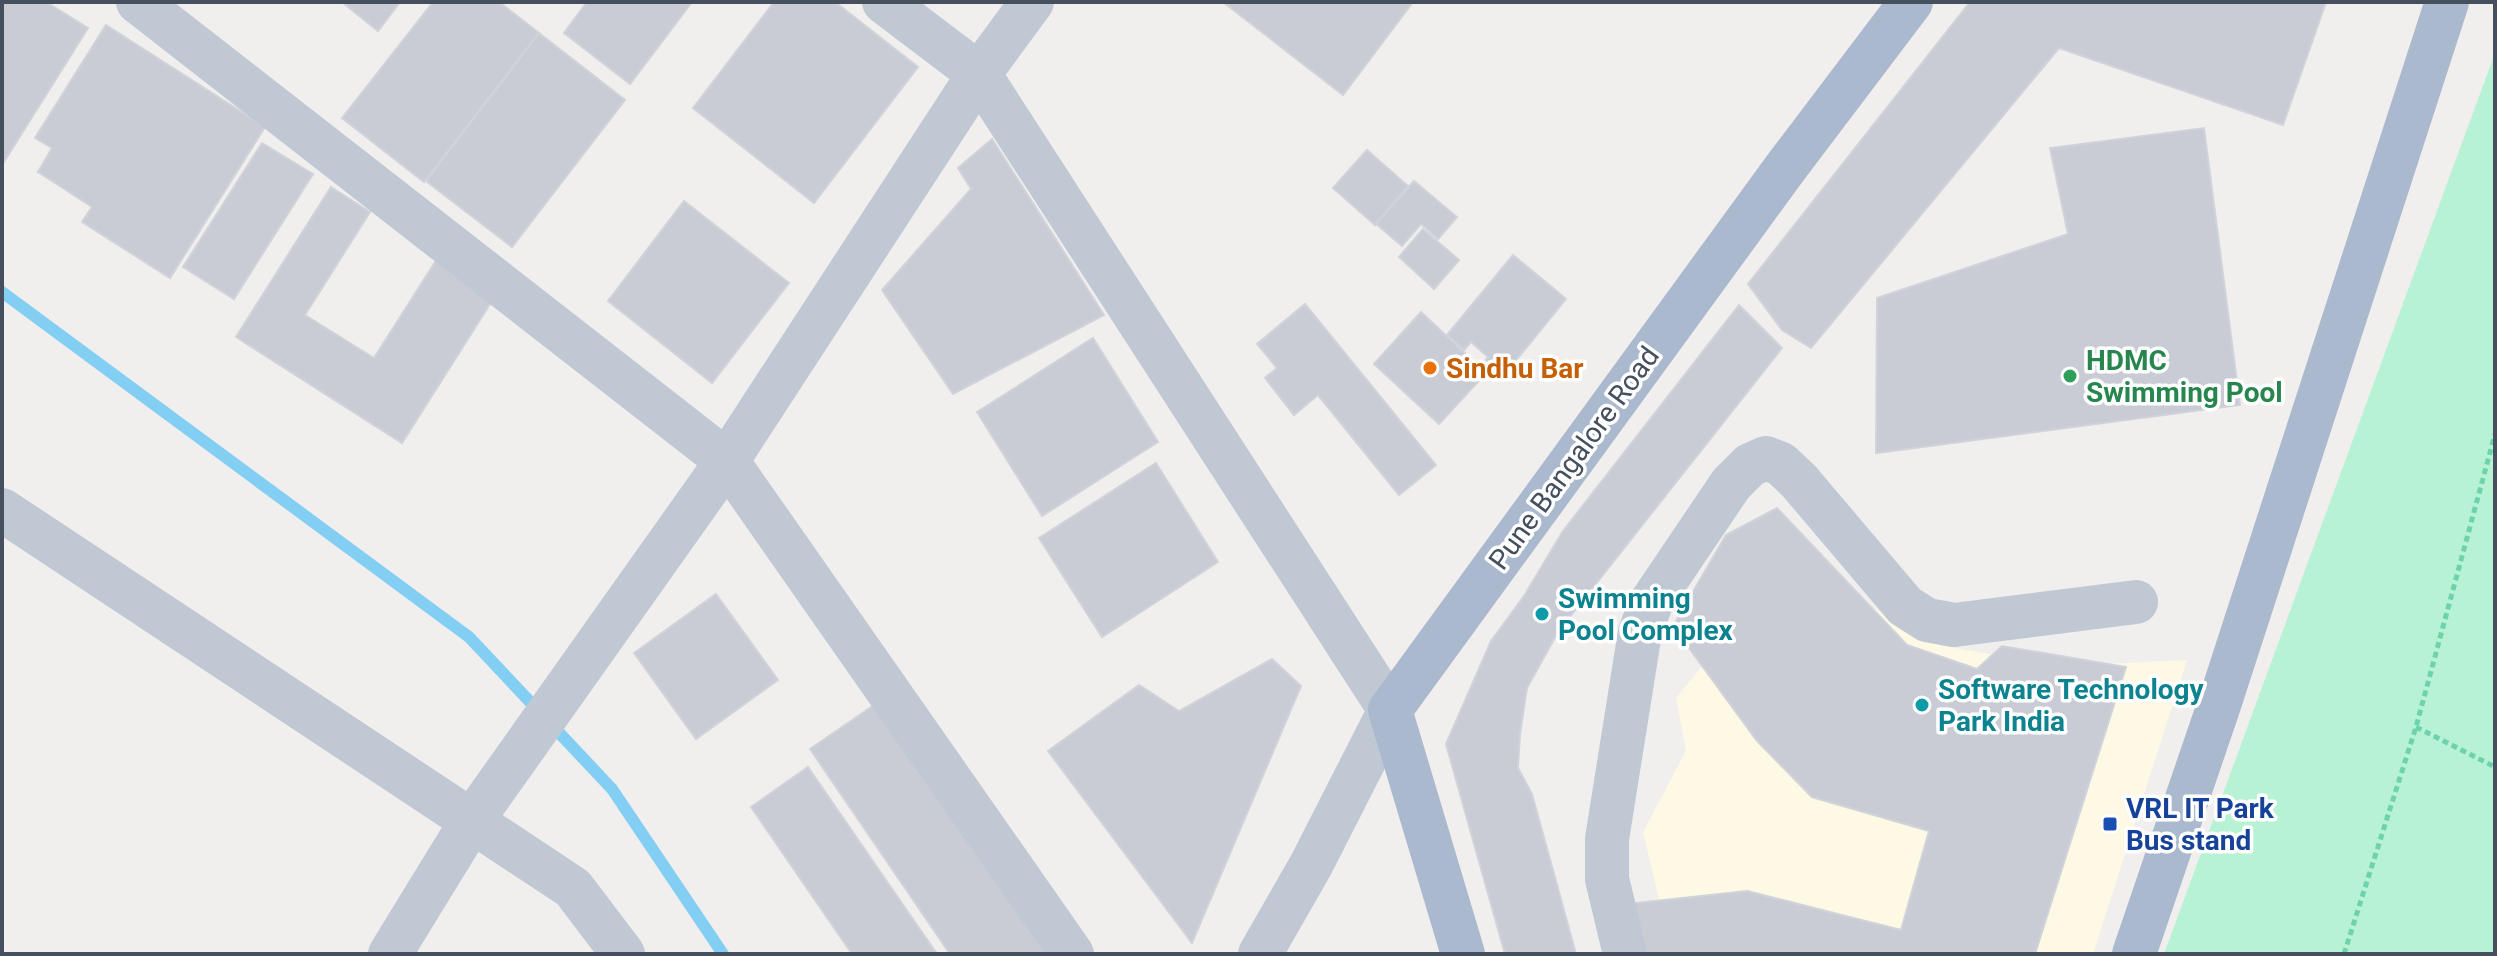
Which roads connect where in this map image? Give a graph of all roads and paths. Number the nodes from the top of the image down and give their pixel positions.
1 (138, 2) edge
2 (884, 2) edge
3 (1032, 2) edge
4 (1911, 2) edge
5 (2447, 2) edge
6 (979, 74) junction
7 (2495, 434) edge
8 (727, 461) junction
9 (2, 510) edge
10 (2136, 602) dead end
11 (1390, 710) junction
12 (2416, 727) junction
13 (2495, 767) edge
14 (471, 822) junction
15 (390, 954) edge
16 (623, 954) edge
17 (1072, 954) edge
18 (1260, 954) edge
19 (1463, 954) edge
20 (1625, 954) edge
21 (2134, 954) edge
22 (2344, 954) edge

1 - 8 street
2 - 6 street
3 - 6 street
4 - 11 main road, Pune Bangalore Road
5 - 21 main road
6 - 8 street
6 - 11 street
7 - 12 path
8 - 14 street
8 - 17 street
9 - 14 street
10 - 20 street
11 - 18 street
11 - 19 main road
12 - 13 path
12 - 22 path
14 - 15 street
14 - 16 street

